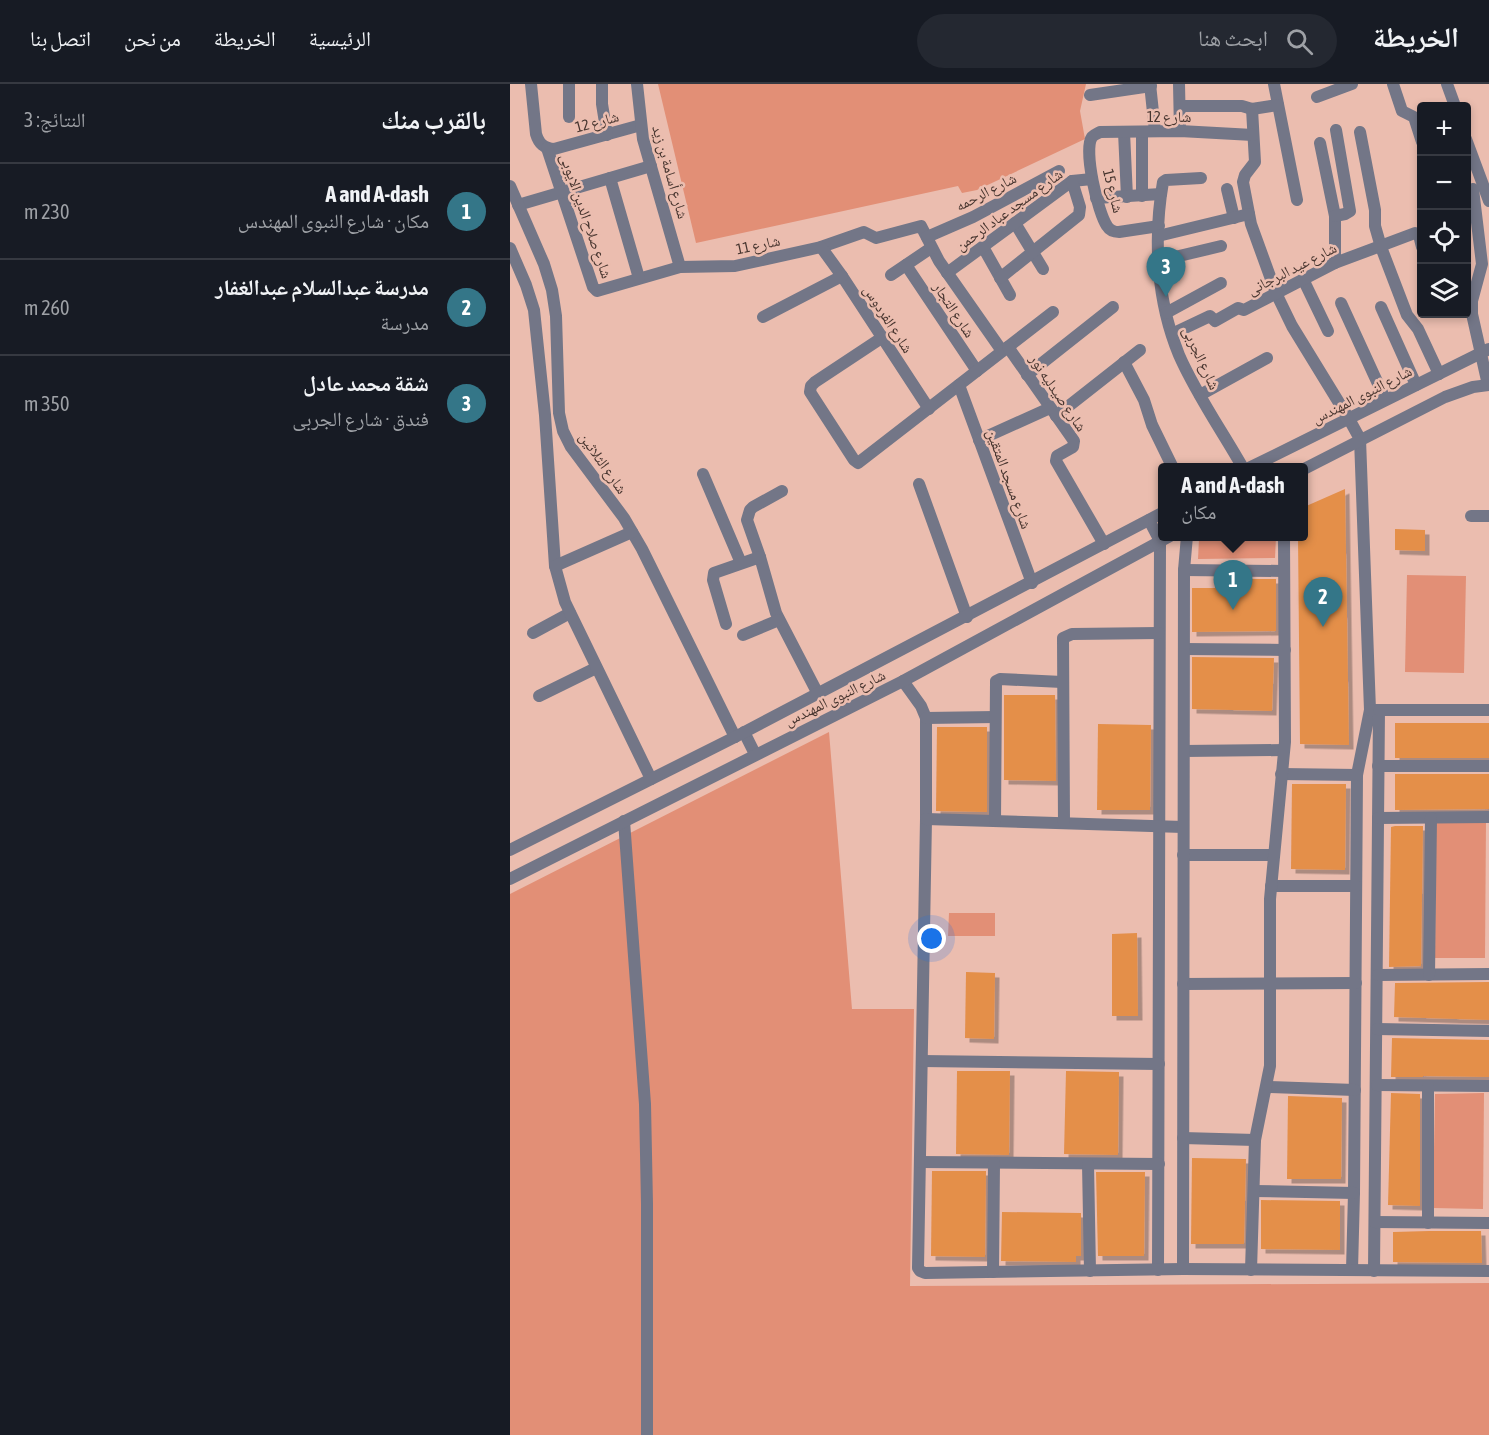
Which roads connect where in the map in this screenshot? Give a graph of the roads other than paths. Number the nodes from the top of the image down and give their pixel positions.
1 (531, 84) edge
2 (569, 84) edge
3 (602, 84) edge
4 (637, 84) edge
5 (1179, 84) edge
6 (1274, 84) edge
7 (1353, 84) edge
8 (1393, 84) edge
9 (1447, 84) edge
10 (1150, 85) edge
11 (1090, 95) dead end
12 (1317, 97) dead end
13 (1454, 102) edge
14 (1278, 105) junction
15 (1180, 106) junction
16 (1252, 109) junction
17 (569, 117) dead end
18 (641, 125) junction
19 (1417, 126) edge
20 (1336, 130) dead end
21 (1149, 131) junction
22 (1180, 131) junction
23 (1124, 132) junction
24 (1360, 132) dead end
25 (607, 135) junction
26 (1253, 135) junction
27 (1090, 143) joint
28 (1320, 143) dead end
29 (554, 148) junction
30 (1471, 154) edge
31 (651, 166) junction
32 (1059, 171) dead end
33 (610, 178) junction
34 (1092, 178) junction
35 (1201, 178) dead end
36 (1072, 181) junction
37 (1479, 185) edge
38 (510, 186) edge
39 (1227, 189) dead end
40 (562, 192) junction
41 (1161, 195) junction
42 (1142, 196) junction
43 (1127, 197) junction
44 (1096, 198) junction
45 (1298, 200) dead end
46 (1489, 201) edge
47 (518, 205) junction
48 (1249, 214) junction
49 (1335, 216) junction
50 (1234, 218) junction
51 (1015, 223) junction
52 (1159, 231) junction
53 (1417, 234) edge
54 (925, 235) junction
55 (1221, 246) dead end
56 (821, 247) junction
57 (983, 247) junction
58 (1381, 247) junction
59 (510, 248) edge
60 (1033, 253) junction
61 (1158, 261) junction
62 (1335, 263) junction
63 (906, 265) junction
64 (681, 267) junction
65 (1043, 269) dead end
66 (947, 273) junction
67 (891, 275) dead end
68 (842, 276) junction
69 (1480, 276) junction
70 (1471, 277) edge
71 (639, 278) junction
72 (1000, 278) junction
73 (1303, 279) junction
74 (1221, 283) dead end
75 (599, 291) joint
76 (1276, 293) junction
77 (1010, 295) dead end
78 (1341, 303) dead end
79 (1113, 307) dead end
80 (1382, 308) dead end
81 (1053, 312) dead end
82 (1166, 313) junction
83 (763, 317) dead end
84 (1328, 331) dead end
85 (1172, 334) junction
86 (883, 337) junction
87 (1005, 349) junction
88 (1140, 350) dead end
89 (1485, 352) edge
90 (1267, 358) dead end
91 (1124, 362) junction
92 (977, 371) junction
93 (1439, 374) junction
94 (1028, 375) junction
95 (959, 385) junction
96 (1416, 385) junction
97 (1488, 385) edge
98 (1200, 394) junction
99 (1385, 399) junction
100 (929, 409) junction
101 (1053, 412) junction
102 (559, 413) junction
103 (545, 415) junction
104 (1349, 419) junction
105 (1360, 439) junction
106 (979, 440) junction
107 (1171, 463) edge
108 (1240, 463) edge
109 (1258, 463) edge
110 (1308, 467) edge
111 (703, 474) dead end
112 (919, 484) dead end
113 (782, 491) dead end
114 (1158, 515) edge
115 (1471, 516) dead end
116 (1489, 516) edge
117 (1149, 520) junction
118 (1158, 531) edge
119 (632, 532) junction
120 (1161, 541) edge
121 (1165, 541) edge
122 (1187, 541) edge
123 (1284, 541) edge
124 (1104, 544) junction
125 (760, 557) junction
126 (741, 563) junction
127 (555, 566) junction
128 (1184, 570) junction
129 (1284, 571) junction
130 (1032, 583) junction
131 (570, 613) junction
132 (967, 617) junction
133 (779, 620) junction
134 (726, 624) dead end
135 (533, 633) dead end
136 (1159, 633) junction
137 (743, 635) dead end
138 (1184, 649) junction
139 (1285, 650) junction
140 (597, 668) junction
141 (903, 681) junction
142 (1062, 682) junction
143 (818, 694) junction
144 (538, 696) dead end
145 (1375, 710) junction
146 (1489, 710) edge
147 (995, 717) junction
148 (926, 718) junction
149 (739, 735) junction
150 (1284, 750) junction
151 (1184, 751) junction
152 (755, 754) junction
153 (1378, 766) junction
154 (1489, 766) edge
155 (1281, 774) junction
156 (1357, 775) junction
157 (651, 779) junction
158 (1489, 817) edge
159 (1378, 818) junction
160 (1431, 818) junction
161 (926, 819) junction
162 (624, 821) junction
163 (995, 821) junction
164 (1064, 823) junction
165 (1160, 826) junction
166 (1183, 827) junction
167 (510, 850) edge
168 (1183, 855) junction
169 (1273, 855) junction
170 (510, 879) edge
171 (1271, 886) junction
172 (1356, 886) junction
173 (1489, 974) edge
174 (1378, 975) junction
175 (1429, 975) junction
176 (1270, 983) junction
177 (1356, 983) junction
178 (1183, 984) junction
179 (1377, 1029) junction
180 (1489, 1031) edge
181 (922, 1061) junction
182 (1159, 1064) junction
183 (1377, 1085) junction
184 (1428, 1086) junction
185 (1489, 1086) edge
186 (1267, 1087) junction
187 (1355, 1090) junction
188 (1183, 1138) junction
189 (1256, 1140) junction
190 (920, 1162) junction
191 (994, 1163) junction
192 (1088, 1164) junction
193 (1159, 1164) junction
194 (1254, 1191) junction
195 (1354, 1193) junction
196 (1375, 1222) junction
197 (1428, 1222) junction
198 (1489, 1223) edge
199 (1183, 1269) junction
200 (1158, 1270) junction
201 (1251, 1270) junction
202 (1352, 1270) junction
203 (1090, 1271) junction
204 (1374, 1271) junction
205 (1489, 1271) edge
206 (993, 1272) junction
207 (647, 1435) edge

1 - 29 street, شارع صلاح الدين الايوبى
2 - 17 street, شارع 12
3 - 25 street
4 - 18 street, شارع أسامة بن زيد
5 - 15 street
6 - 14 street
7 - 12 street
8 - 19 street
9 - 13 street
10 - 11 street
10 - 21 street
14 - 16 street
14 - 45 street
15 - 16 street
15 - 22 street
16 - 26 street
18 - 25 street, شارع 12
18 - 31 street, شارع أسامة بن زيد
20 - 49 street
21 - 22 street, شارع 12
21 - 23 street, شارع 12
21 - 42 street
22 - 26 street, شارع 12
23 - 27 street, شارع 12
23 - 43 street
24 - 58 street
25 - 29 street, شارع 12
26 - 48 street
27 - 34 street, شارع 15
28 - 49 street
29 - 40 street, شارع صلاح الدين الايوبى
30 - 37 street
31 - 33 street
31 - 64 street, شارع أسامة بن زيد
32 - 54 street, شارع الرحمه
33 - 40 street
33 - 71 street
34 - 36 street, شارع مسجد عباد الرحمن
34 - 44 street, شارع 15
35 - 41 street
36 - 51 street, شارع مسجد عباد الرحمن
36 - 60 street
37 - 46 street
37 - 69 street
38 - 47 street, شارع الثلاثين
39 - 50 street
40 - 47 street
40 - 75 street, شارع صلاح الدين الايوبى
41 - 42 street
41 - 52 street, شارع الجربى
42 - 43 street
43 - 44 street
44 - 52 street, شارع 15
47 - 102 street, شارع الثلاثين
48 - 50 street
48 - 76 street
49 - 62 street
50 - 52 street
51 - 57 street, شارع مسجد عباد الرحمن
51 - 60 street
52 - 61 street, شارع الجربى
53 - 58 street, شارع عيد البرجانى
54 - 56 street, شارع 11
54 - 63 street
54 - 66 street
55 - 61 street
56 - 64 street, شارع 11
56 - 68 street, شارع الفردوس
57 - 66 street, شارع مسجد عباد الرحمن
57 - 72 street
58 - 62 street, شارع عيد البرجانى
58 - 93 street
59 - 103 street
60 - 65 street
60 - 72 street
61 - 82 street, شارع الجربى
62 - 73 street, شارع عيد البرجانى
63 - 67 street
63 - 92 street, شارع التجار
64 - 71 street, شارع 11
66 - 87 street
68 - 83 street
68 - 86 street, شارع الفردوس
69 - 70 street
69 - 89 street
71 - 75 street, شارع 11
72 - 77 street
73 - 76 street, شارع عيد البرجانى
73 - 84 street
74 - 82 street
76 - 85 street, شارع عيد البرجانى
76 - 104 street
78 - 99 street
79 - 94 street
80 - 96 street
81 - 87 street
82 - 85 street, شارع الجربى
85 - 98 street, شارع الجربى
86 - 100 street, شارع الفردوس
86 - 100 street
87 - 92 street
87 - 94 street, شارع صيدليه نور
88 - 91 street
89 - 93 street, شارع النبوى المهندس
89 - 97 street
90 - 98 street
91 - 101 street
91 - 107 street
92 - 95 street
93 - 96 street, شارع النبوى المهندس
94 - 101 street, شارع صيدليه نور
95 - 100 street
95 - 106 street, شارع مسجد المتقين
96 - 99 street, شارع النبوى المهندس
97 - 105 street
98 - 108 street, شارع الجربى
99 - 104 street, شارع النبوى المهندس
101 - 106 street
101 - 124 street, شارع صيدليه نور
102 - 103 street
102 - 119 street, شارع الثلاثين
103 - 127 street
104 - 105 street
104 - 109 street, شارع النبوى المهندس
105 - 110 street
105 - 145 street
106 - 130 street, شارع مسجد المتقين
111 - 126 street
112 - 132 street
113 - 125 street
114 - 117 street, شارع النبوى المهندس
115 - 116 street
117 - 118 street
117 - 124 street, شارع النبوى المهندس
119 - 127 street
119 - 149 street, شارع الثلاثين
120 - 141 street, شارع النبوى المهندس
121 - 136 street
122 - 128 street
123 - 129 street
124 - 130 street, شارع النبوى المهندس
125 - 126 street
125 - 133 street
126 - 134 street
127 - 131 street
128 - 129 street
128 - 138 street
129 - 139 street
130 - 132 street, شارع النبوى المهندس
131 - 135 street
131 - 140 street
132 - 143 street, شارع النبوى المهندس
133 - 137 street
133 - 143 street
136 - 142 street
136 - 165 street
138 - 139 street
138 - 151 street
139 - 150 street
140 - 144 street
140 - 157 street
141 - 148 street
141 - 152 street, شارع النبوى المهندس
142 - 147 street
142 - 164 street
143 - 149 street, شارع النبوى المهندس
145 - 146 street
145 - 153 street
145 - 156 street
147 - 148 street
147 - 163 street
148 - 161 street
149 - 152 street, شارع الثلاثين
149 - 157 street, شارع النبوى المهندس
150 - 151 street
150 - 155 street
151 - 166 street
152 - 162 street, شارع النبوى المهندس
153 - 154 street
153 - 159 street
155 - 156 street
155 - 169 street
156 - 172 street
157 - 167 street, شارع النبوى المهندس
158 - 160 street
159 - 160 street
159 - 174 street
160 - 175 street
161 - 163 street
161 - 181 street
162 - 170 street, شارع النبوى المهندس
162 - 207 street
163 - 164 street
164 - 165 street
165 - 166 street
165 - 182 street
166 - 168 street
168 - 169 street
168 - 178 street
169 - 171 street
171 - 172 street
171 - 176 street
172 - 177 street
173 - 175 street
174 - 175 street
174 - 179 street
176 - 177 street
176 - 178 street
176 - 186 street
177 - 187 street
178 - 188 street
179 - 180 street
179 - 183 street
181 - 182 street
181 - 190 street
182 - 193 street
183 - 184 street
183 - 196 street
184 - 185 street
184 - 197 street
186 - 187 street
186 - 189 street
187 - 195 street
188 - 189 street
188 - 199 street
189 - 194 street
190 - 191 street
190 - 206 street
191 - 192 street
191 - 206 street
192 - 193 street
192 - 203 street
193 - 200 street
194 - 195 street
194 - 201 street
195 - 202 street
196 - 197 street
196 - 204 street
197 - 198 street
199 - 200 street
199 - 201 street
200 - 203 street
201 - 202 street
202 - 204 street
203 - 206 street
204 - 205 street

